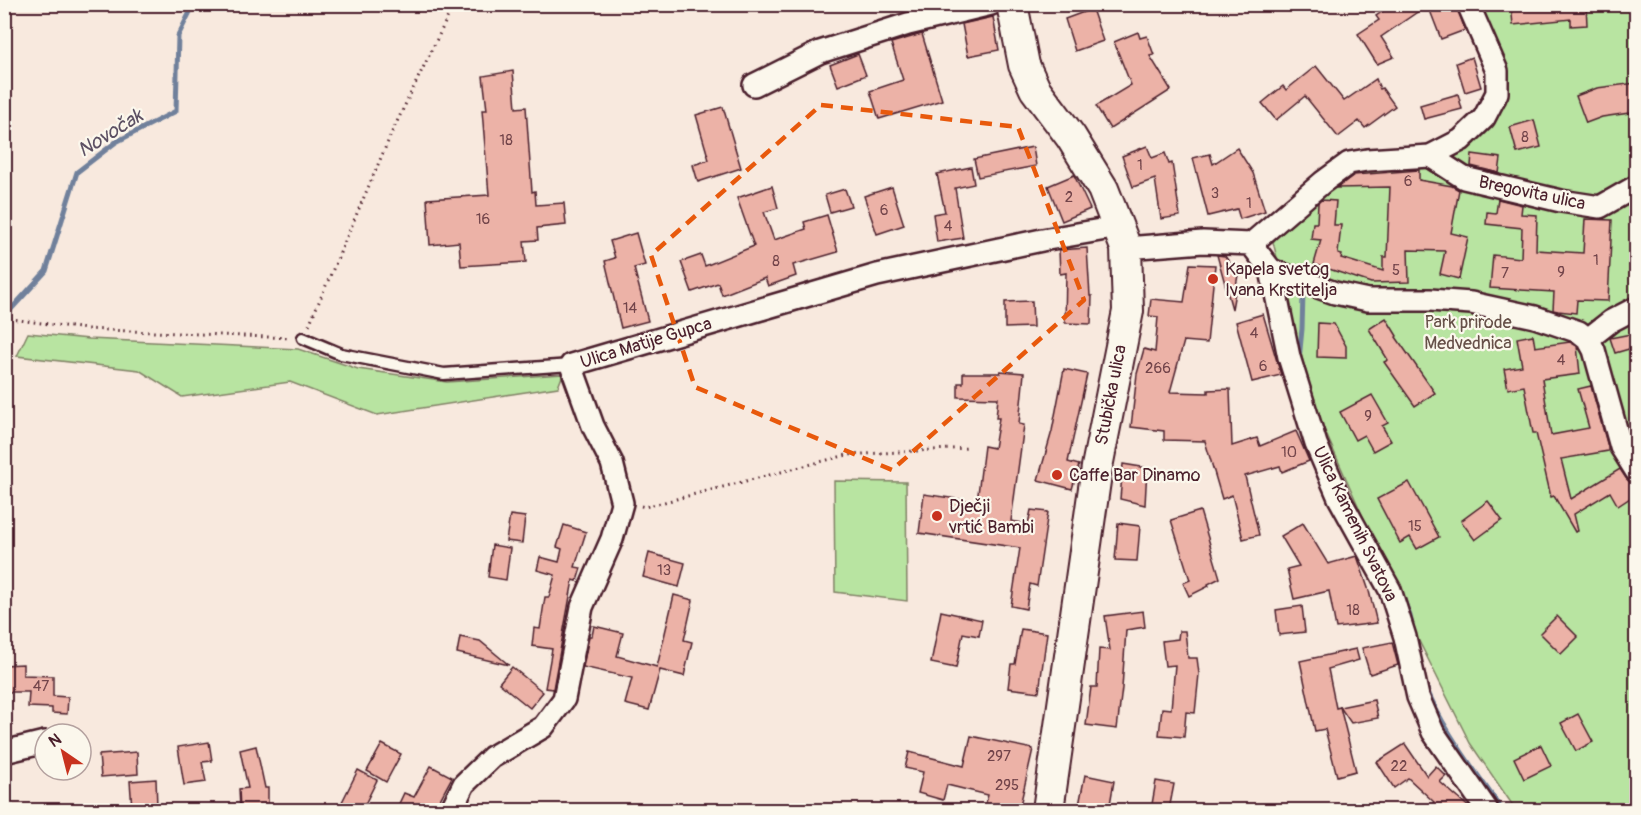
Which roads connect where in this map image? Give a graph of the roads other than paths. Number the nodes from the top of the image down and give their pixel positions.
1 (991, 4) edge
2 (1012, 4) edge
3 (1468, 4) edge
4 (754, 85) dead end
5 (1430, 156) junction
6 (1635, 187) edge
7 (1122, 238) junction
8 (1251, 244) junction
9 (1271, 270) junction
10 (1636, 308) edge
11 (303, 338) road end
12 (1588, 339) junction
13 (571, 365) junction
14 (1636, 471) edge
15 (33, 745) edge
16 (4, 752) edge
17 (451, 810) edge
18 (1048, 810) edge
19 (1485, 810) edge

1 - 4 street
2 - 7 main road, Stubička ulica
3 - 5 street
5 - 6 street, Bregovita ulica
5 - 8 street
7 - 8 street
7 - 13 street, Ulica Matije Gupca
7 - 18 main road, Stubička ulica
8 - 9 street, Ulica Kamenih Svatova
9 - 12 street
9 - 19 street, Ulica Kamenih Svatova
10 - 12 street
11 - 13 lane
12 - 14 street
13 - 17 street, Ulica Matije Gupca
15 - 16 street

